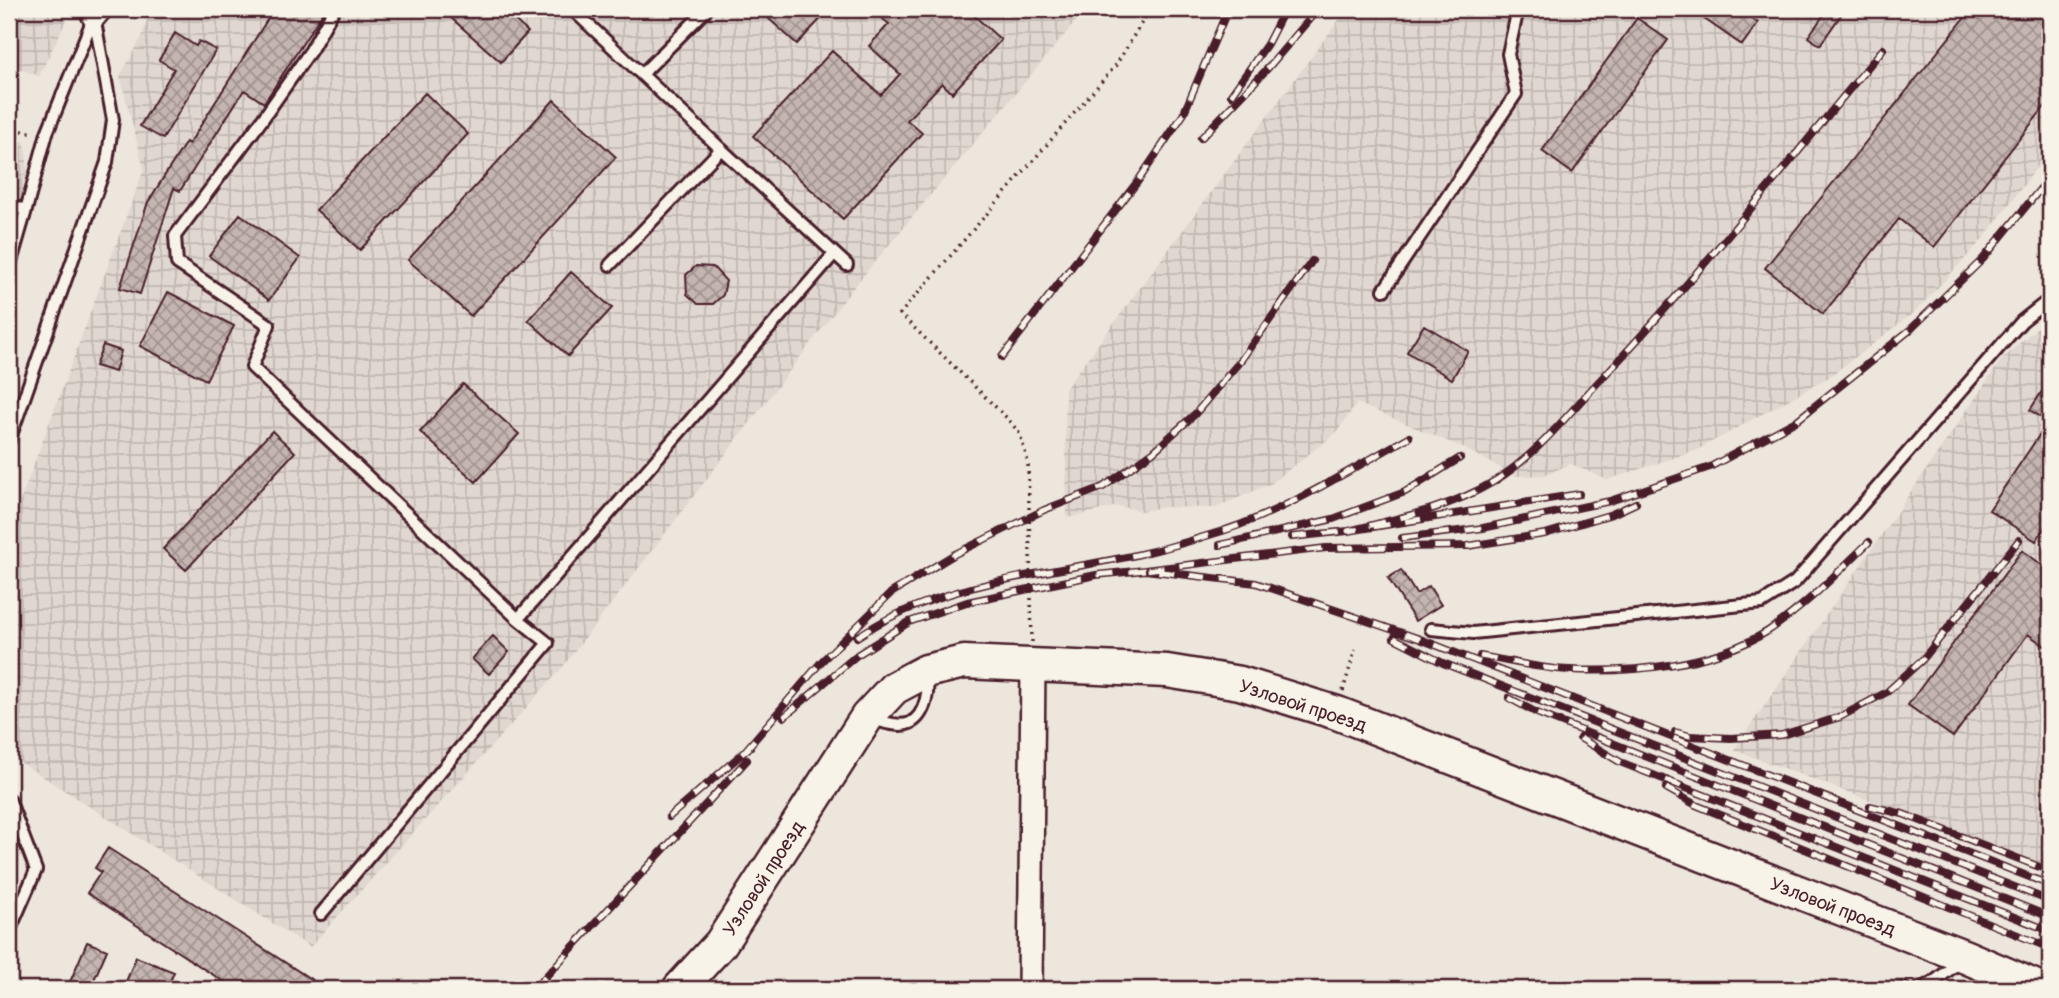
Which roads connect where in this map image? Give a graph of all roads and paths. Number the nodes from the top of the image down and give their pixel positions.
1 (334, 9) edge
2 (572, 9) edge
3 (706, 9) edge
4 (1150, 9) edge
5 (1518, 9) edge
6 (97, 12) edge
7 (642, 74) junction
8 (9, 125) edge
9 (47, 132) junction
10 (721, 149) junction
11 (9, 205) edge
12 (26, 210) junction
13 (834, 254) junction
14 (610, 265) dead end
15 (847, 265) dead end
16 (9, 269) edge
17 (1384, 290) dead end
18 (2050, 299) edge
19 (9, 441) edge
20 (518, 619) junction
21 (1431, 629) dead end
22 (1355, 650) dead end
23 (1033, 665) junction
24 (1337, 713) junction
25 (9, 799) edge
26 (321, 914) dead end
27 (9, 932) edge
28 (1966, 957) junction
29 (679, 989) edge
30 (1030, 989) edge
31 (1900, 989) edge
32 (1905, 989) edge
33 (1918, 989) edge
34 (2041, 989) edge

1 - 20 lane
2 - 7 lane
3 - 7 lane
4 - 23 path
5 - 17 lane
6 - 9 lane
6 - 19 lane
7 - 10 lane
8 - 9 path
9 - 12 lane
10 - 13 lane
10 - 14 lane
11 - 12 lane
12 - 16 lane
13 - 15 lane
13 - 20 lane
18 - 21 lane
20 - 26 lane
22 - 24 path
23 - 24 street, Узловой проезд
23 - 29 street, Узловой проезд
23 - 30 street
24 - 28 street, Узловой проезд
25 - 27 lane
28 - 33 lane
28 - 34 street, Узловой проезд
31 - 32 lane

